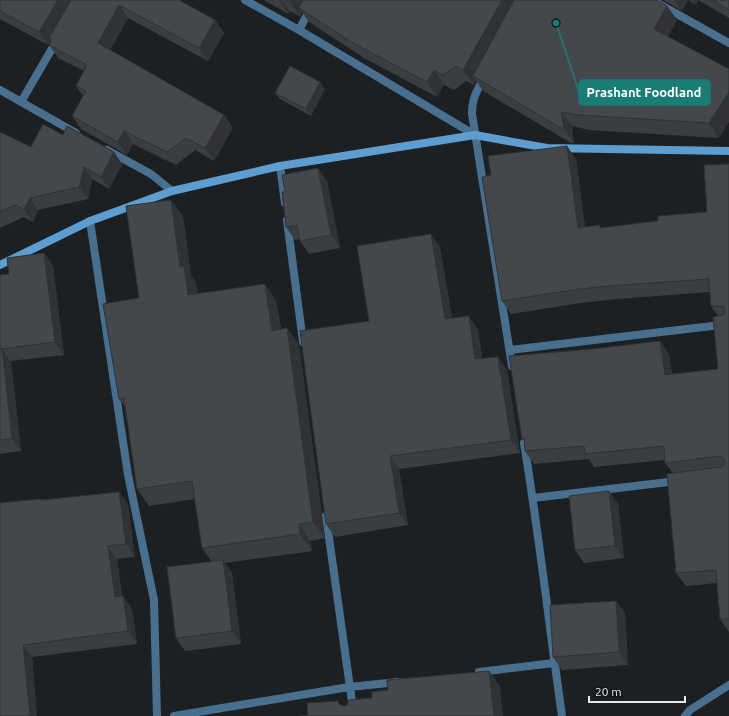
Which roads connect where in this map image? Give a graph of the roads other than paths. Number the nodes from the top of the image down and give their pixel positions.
1 (244, 0) edge
2 (315, 0) edge
3 (652, 0) edge
4 (299, 30) junction
5 (61, 34) edge
6 (729, 43) edge
7 (490, 67) edge
8 (0, 90) edge
9 (21, 102) junction
10 (475, 135) junction
11 (82, 136) edge
12 (103, 148) edge
13 (729, 151) edge
14 (280, 166) junction
15 (172, 191) junction
16 (90, 222) junction
17 (0, 265) edge
18 (729, 324) edge
19 (304, 348) edge
20 (510, 350) junction
21 (513, 374) edge
22 (523, 436) edge
23 (682, 480) edge
24 (533, 498) junction
25 (325, 506) edge
26 (554, 664) junction
27 (468, 674) edge
28 (404, 681) edge
29 (729, 685) edge
30 (349, 687) junction
31 (157, 716) edge
32 (174, 716) edge
33 (354, 716) edge
34 (562, 716) edge
35 (685, 716) edge

1 - 4 street
2 - 4 street
3 - 6 street
4 - 10 street
5 - 9 street
7 - 10 street
8 - 9 street
9 - 11 street
10 - 13 street
10 - 14 street
10 - 20 street
12 - 15 street
14 - 15 street
14 - 19 street
15 - 16 street
16 - 17 street
16 - 31 street
18 - 20 street
20 - 21 street
22 - 24 street
23 - 24 street
24 - 26 street
25 - 30 street
26 - 27 street
26 - 34 street
28 - 30 street
29 - 35 street
30 - 32 street
30 - 33 street

